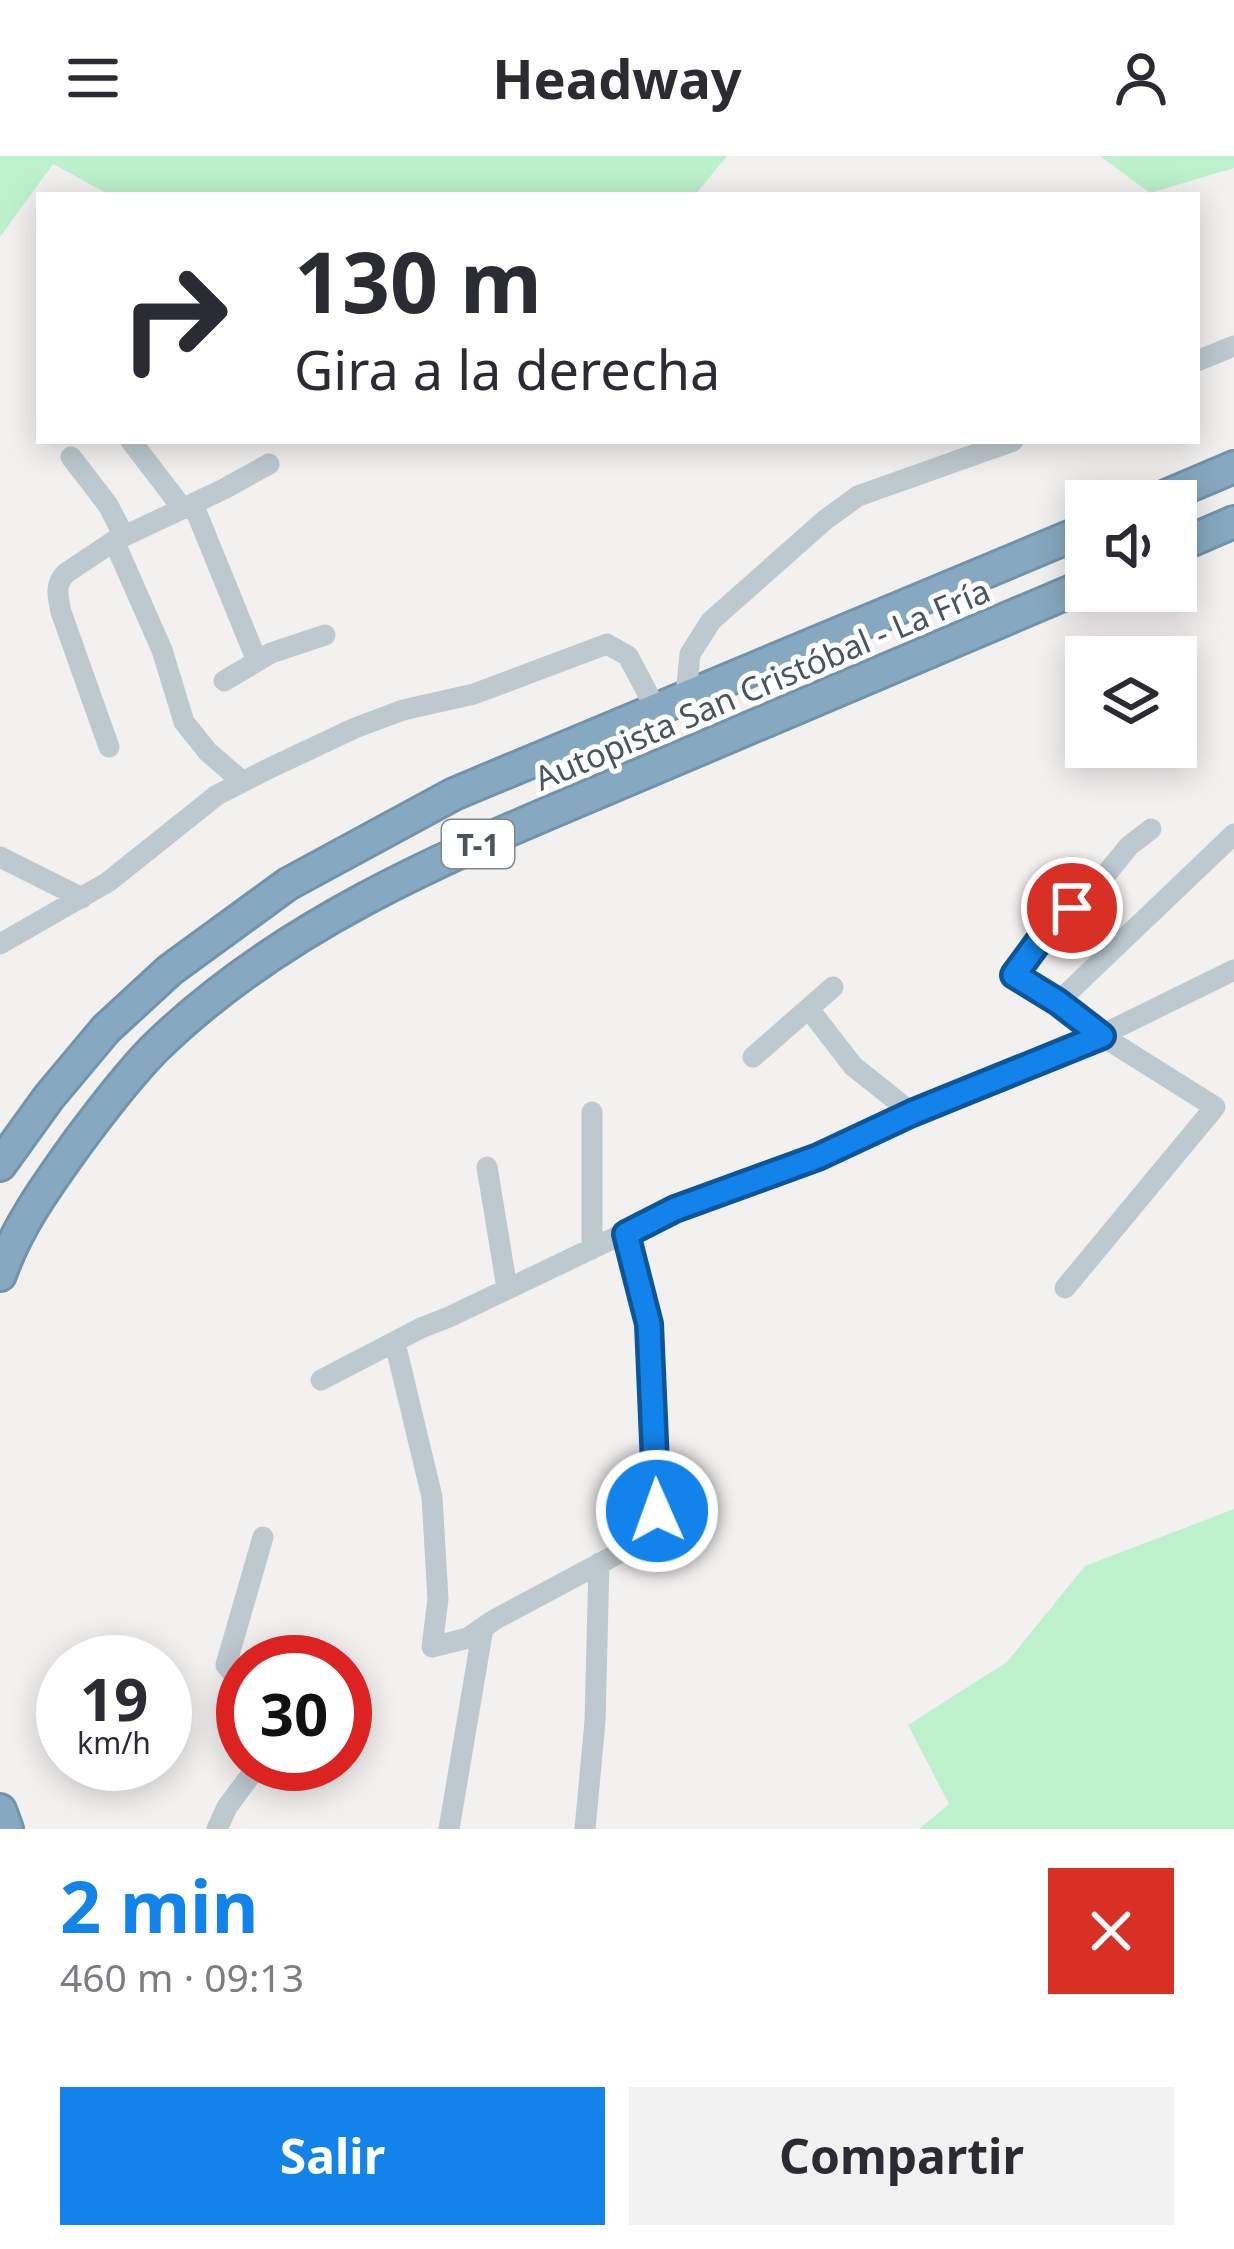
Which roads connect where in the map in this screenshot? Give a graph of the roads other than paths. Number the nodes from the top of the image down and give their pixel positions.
1 (1234, 346) edge
2 (1200, 360) edge
3 (134, 444) edge
4 (1005, 444) edge
5 (71, 457) dead end
6 (269, 464) dead end
7 (1234, 467) edge
8 (1197, 483) edge
9 (188, 506) junction
10 (1234, 522) edge
11 (119, 538) junction
12 (1197, 538) edge
13 (1065, 539) edge
14 (1065, 595) edge
15 (325, 635) dead end
16 (257, 661) junction
17 (224, 681) dead end
18 (686, 696) junction
19 (656, 709) junction
20 (109, 747) dead end
21 (243, 782) junction
22 (1151, 829) dead end
23 (1234, 834) edge
24 (0, 857) edge
25 (82, 898) junction
26 (0, 944) edge
27 (1234, 970) edge
28 (833, 987) dead end
29 (1058, 1002) junction
30 (809, 1009) junction
31 (1102, 1036) junction
32 (753, 1058) dead end
33 (592, 1112) dead end
34 (912, 1113) junction
35 (0, 1166) edge
36 (487, 1167) dead end
37 (626, 1234) junction
38 (592, 1250) junction
39 (0, 1275) edge
40 (507, 1288) junction
41 (1065, 1288) dead end
42 (394, 1343) junction
43 (321, 1380) dead end
44 (262, 1537) dead end
45 (599, 1563) junction
46 (483, 1628) junction
47 (234, 1635) edge
48 (240, 1791) edge
49 (0, 1810) edge
50 (8, 1829) edge
51 (217, 1829) edge
52 (449, 1829) edge
53 (585, 1829) edge

1 - 2 street
3 - 9 street
4 - 18 street
5 - 11 street
6 - 9 street
7 - 8 highway
9 - 11 street
9 - 16 street
10 - 12 highway
11 - 20 street
11 - 21 street
13 - 18 highway, Autopista San Cristóbal - La Fría / T-1
14 - 39 highway, Autopista San Cristóbal - La Fría / T-1
15 - 16 street
16 - 17 street
18 - 19 highway, Autopista San Cristóbal - La Fría / T-1
19 - 21 street
19 - 35 highway, Autopista San Cristóbal - La Fría / T-1
21 - 25 street
22 - 29 street
23 - 29 street
24 - 25 street
25 - 26 street
27 - 31 street
28 - 30 street
29 - 31 street
30 - 32 street
30 - 34 street
31 - 34 street
31 - 41 street
33 - 38 street
34 - 37 street
36 - 40 street
37 - 38 street
37 - 45 street
38 - 40 street
40 - 42 street
42 - 43 street
42 - 46 street
44 - 47 street
45 - 46 street
45 - 53 street
46 - 52 street
48 - 51 street
49 - 50 highway

